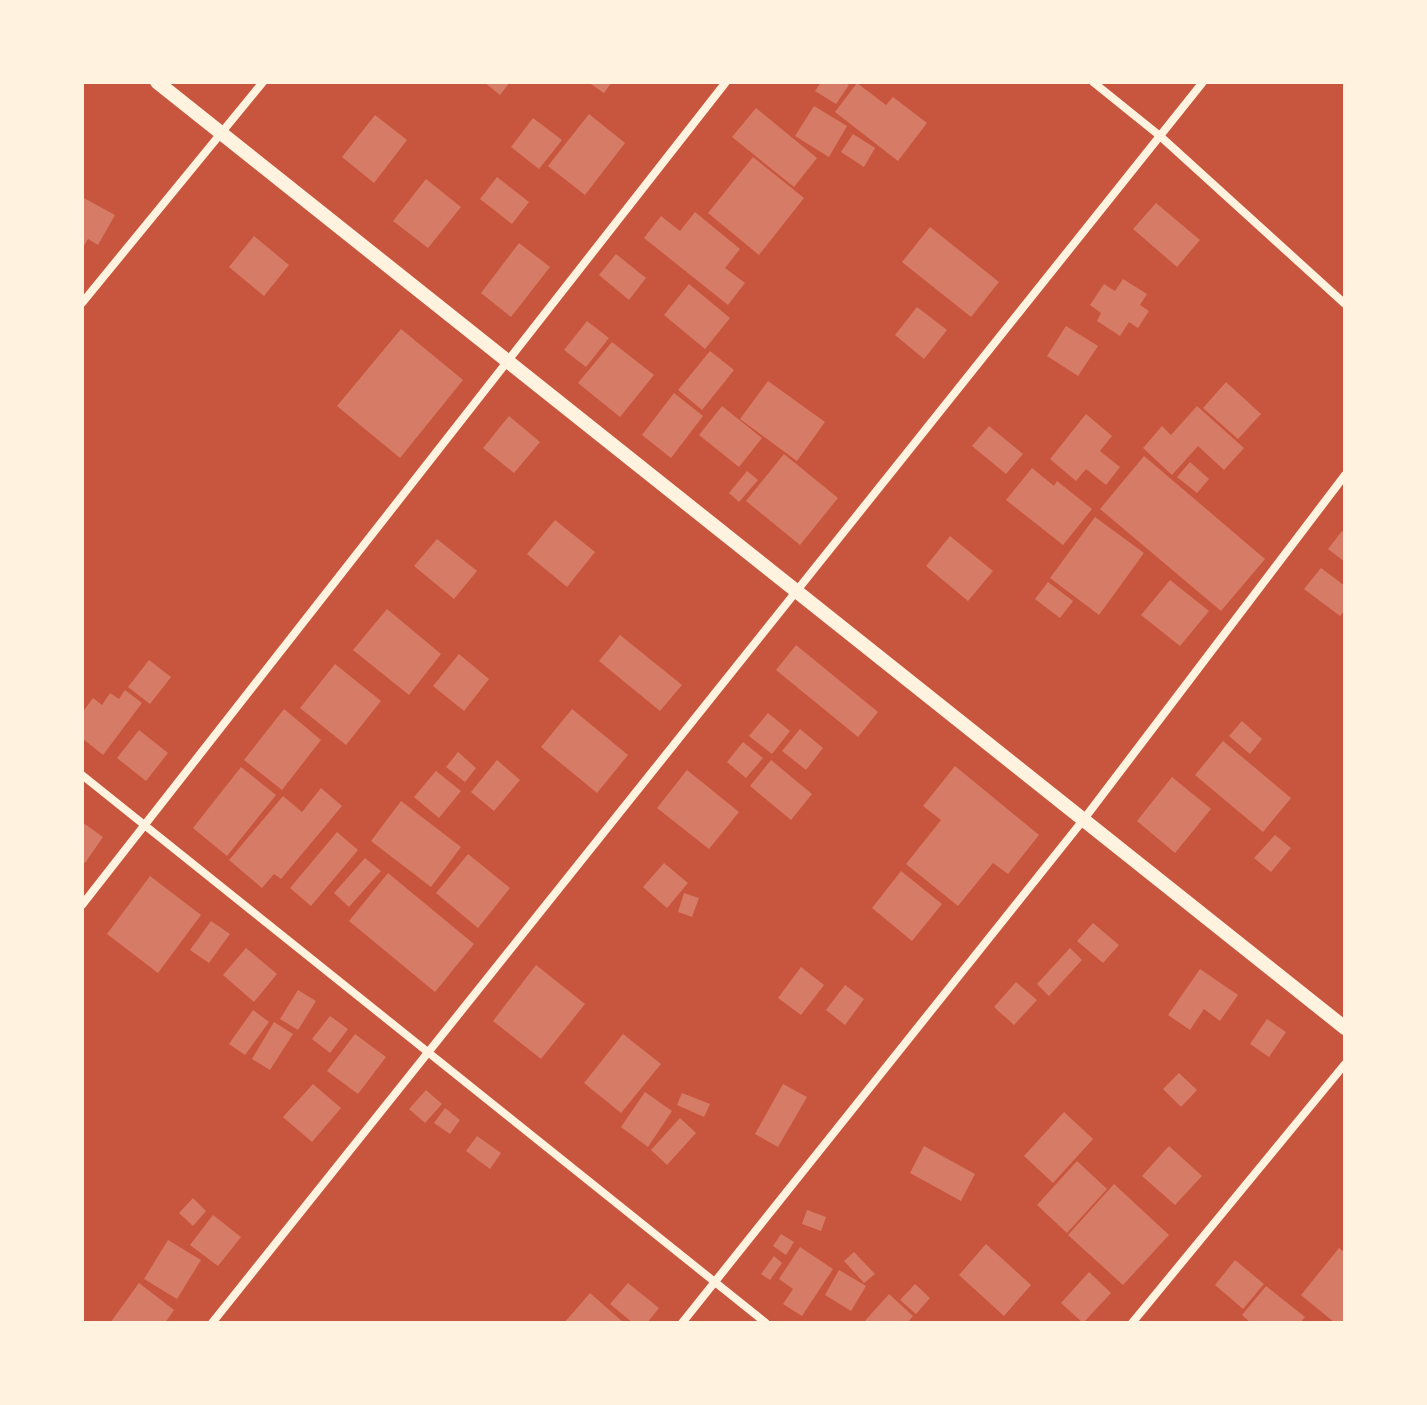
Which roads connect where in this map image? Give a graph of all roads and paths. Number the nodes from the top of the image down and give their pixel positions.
1 (157, 82) edge
2 (263, 82) edge
3 (726, 82) edge
4 (1093, 82) edge
5 (1203, 82) edge
6 (223, 134) junction
7 (1160, 136) junction
8 (82, 303) edge
9 (1345, 304) edge
10 (508, 361) junction
11 (1345, 475) edge
12 (796, 591) junction
13 (82, 775) edge
14 (1084, 819) junction
15 (144, 825) junction
16 (82, 905) edge
17 (1345, 1028) edge
18 (429, 1054) junction
19 (1345, 1064) edge
20 (714, 1282) junction
21 (212, 1323) edge
22 (682, 1323) edge
23 (766, 1323) edge
24 (1132, 1323) edge

1 - 6 street
2 - 6 street
3 - 10 street
4 - 7 street
5 - 7 street
6 - 8 street
6 - 10 street
7 - 9 street
7 - 12 street
10 - 12 street
10 - 15 street
11 - 14 street
12 - 14 street
12 - 18 street
13 - 15 street
14 - 17 street
14 - 20 street
15 - 16 street
15 - 18 street
18 - 20 street
18 - 21 street
19 - 24 street
20 - 22 street
20 - 23 street

